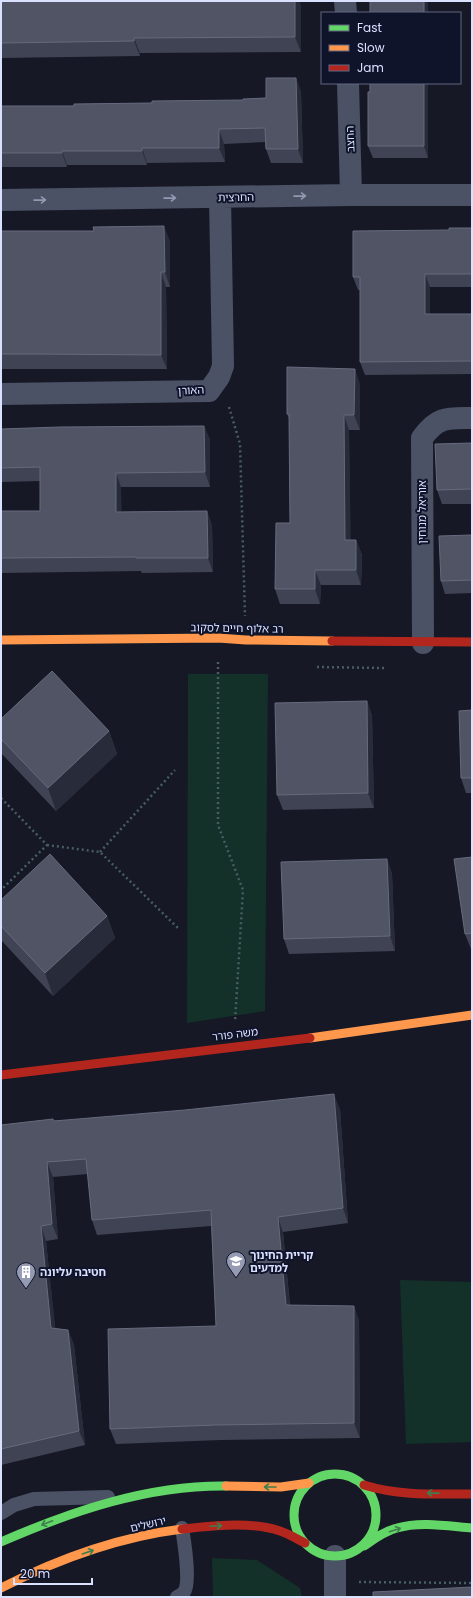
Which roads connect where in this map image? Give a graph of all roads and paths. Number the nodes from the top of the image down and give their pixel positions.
1 (345, 1) edge
2 (346, 12) edge
3 (348, 84) edge
4 (351, 195) junction
5 (472, 195) edge
6 (220, 197) junction
7 (1, 200) edge
8 (219, 377) junction
9 (1, 394) edge
10 (472, 418) edge
11 (218, 638) junction
12 (1, 640) edge
13 (246, 640) junction
14 (472, 642) edge
15 (423, 643) junction
16 (175, 770) dead end
17 (1, 798) edge
18 (48, 845) junction
19 (100, 852) junction
20 (1, 890) edge
21 (178, 928) dead end
22 (472, 1015) edge
23 (234, 1047) junction
24 (1, 1075) edge
25 (309, 1484) junction
26 (364, 1485) junction
27 (472, 1494) edge
28 (142, 1496) junction
29 (1, 1513) edge
30 (182, 1528) junction
31 (472, 1528) edge
32 (1, 1542) edge
33 (305, 1543) junction
34 (361, 1548) junction
35 (335, 1556) junction
36 (472, 1583) edge
37 (1, 1588) edge
38 (335, 1590) edge
39 (176, 1597) edge

1 - 2 street
3 - 4 street, החצב
4 - 5 street, החרצית
6 -> 4 street, החרצית
7 -> 6 street, החרצית
6 - 8 street
8 - 9 street, האורן
8 - 13 path
10 - 15 street, אוריאל מנוחין
11 - 12 street, רב אלוף חיים לסקוב
11 - 13 street, רב אלוף חיים לסקוב
11 - 23 path
13 - 15 street, רב אלוף חיים לסקוב
14 - 15 street, רב אלוף חיים לסקוב
16 - 19 path
17 - 18 path
18 - 19 path
18 - 20 path
19 - 21 path
22 - 23 street, משה פורר
23 - 24 street, משה פורר
25 - 26 street
25 -> 28 street
25 - 33 street
27 -> 26 street
26 - 34 street
28 - 29 lane
28 -> 32 street
30 -> 33 street, ירושלים
37 -> 30 street, ירושלים
30 - 39 lane
34 -> 31 street
33 - 35 street
34 - 35 street
35 - 38 street
36 - 38 path

